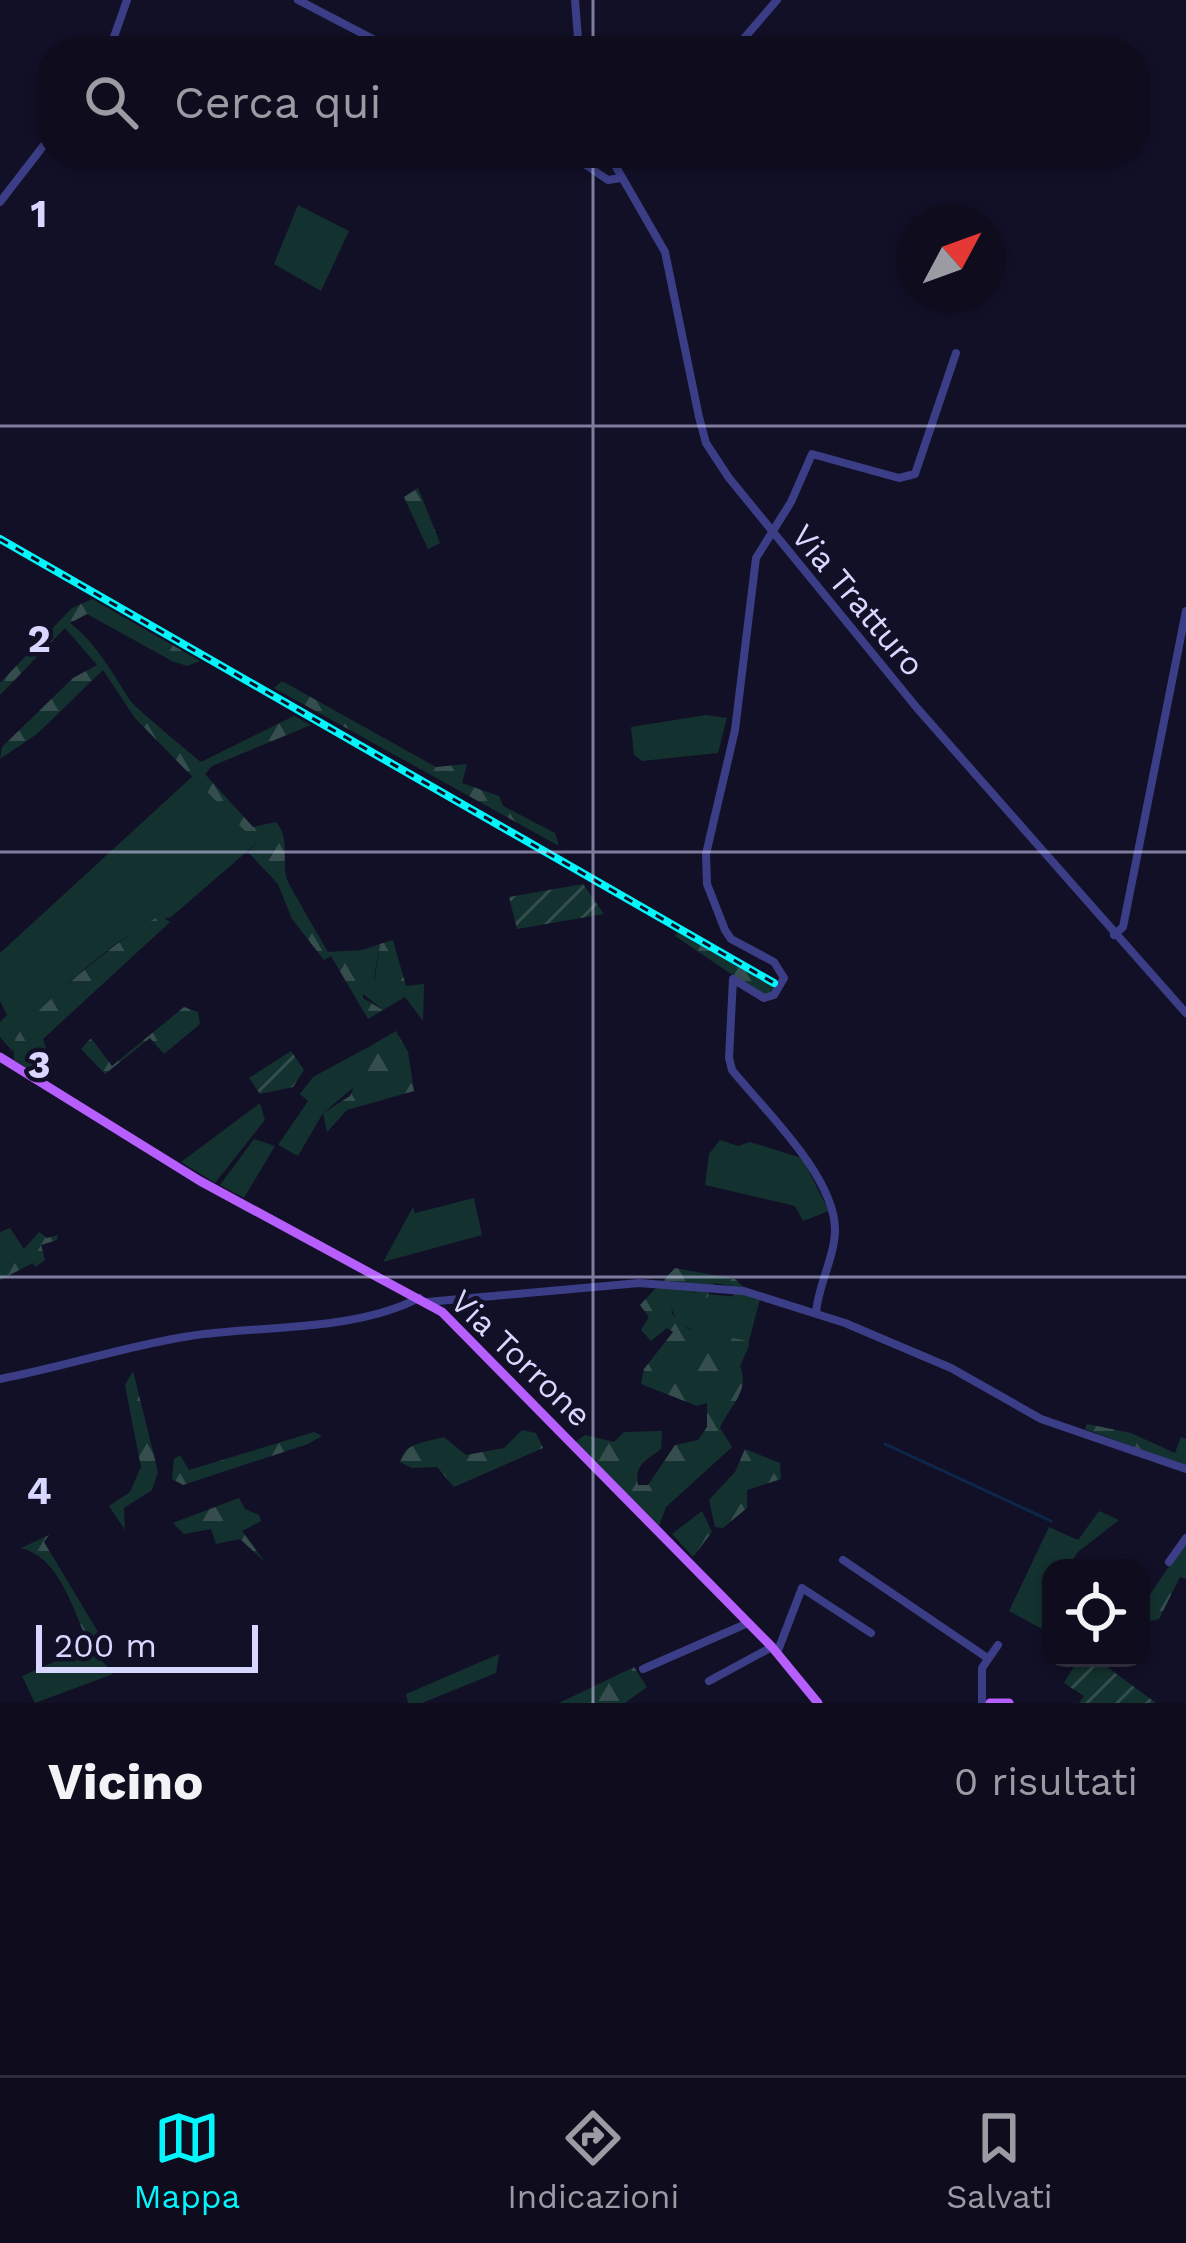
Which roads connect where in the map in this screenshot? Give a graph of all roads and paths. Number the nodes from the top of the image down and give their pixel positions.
1 (127, 0) edge
2 (298, 0) edge
3 (575, 0) edge
4 (777, 0) edge
5 (114, 36) edge
6 (367, 36) edge
7 (577, 36) edge
8 (746, 36) edge
9 (36, 155) edge
10 (590, 168) edge
11 (616, 168) edge
12 (621, 178) junction
13 (0, 202) edge
14 (956, 353) dead end
15 (771, 535) junction
16 (1186, 610) edge
17 (1113, 935) junction
18 (1186, 1013) edge
19 (0, 1057) edge
20 (423, 1300) junction
21 (816, 1313) junction
22 (0, 1379) edge
23 (1186, 1469) edge
24 (1186, 1538) edge
25 (843, 1560) dead end
26 (1169, 1562) dead end
27 (748, 1623) junction
28 (871, 1633) dead end
29 (998, 1645) dead end
30 (775, 1650) junction
31 (986, 1657) junction
32 (643, 1669) dead end
33 (709, 1682) dead end
34 (818, 1703) edge
35 (986, 1703) edge
36 (1009, 1703) edge

1 - 5 street
2 - 6 street
3 - 7 street
4 - 8 street
9 - 13 street
10 - 12 street
11 - 12 street, Via Tratturo
12 - 15 street, Via Tratturo
14 - 15 street
15 - 17 street, Via Tratturo
15 - 21 street
16 - 17 street
17 - 18 street, Via Tratturo
19 - 20 main road, Via Torrone
20 - 21 street
20 - 22 street
20 - 27 main road, Via Torrone
21 - 23 street
24 - 26 street
25 - 31 street
27 - 30 main road, Via Torrone
27 - 32 street
28 - 30 street
29 - 31 street
30 - 33 street
30 - 34 main road, Via Torrone
31 - 35 street
35 - 36 main road

